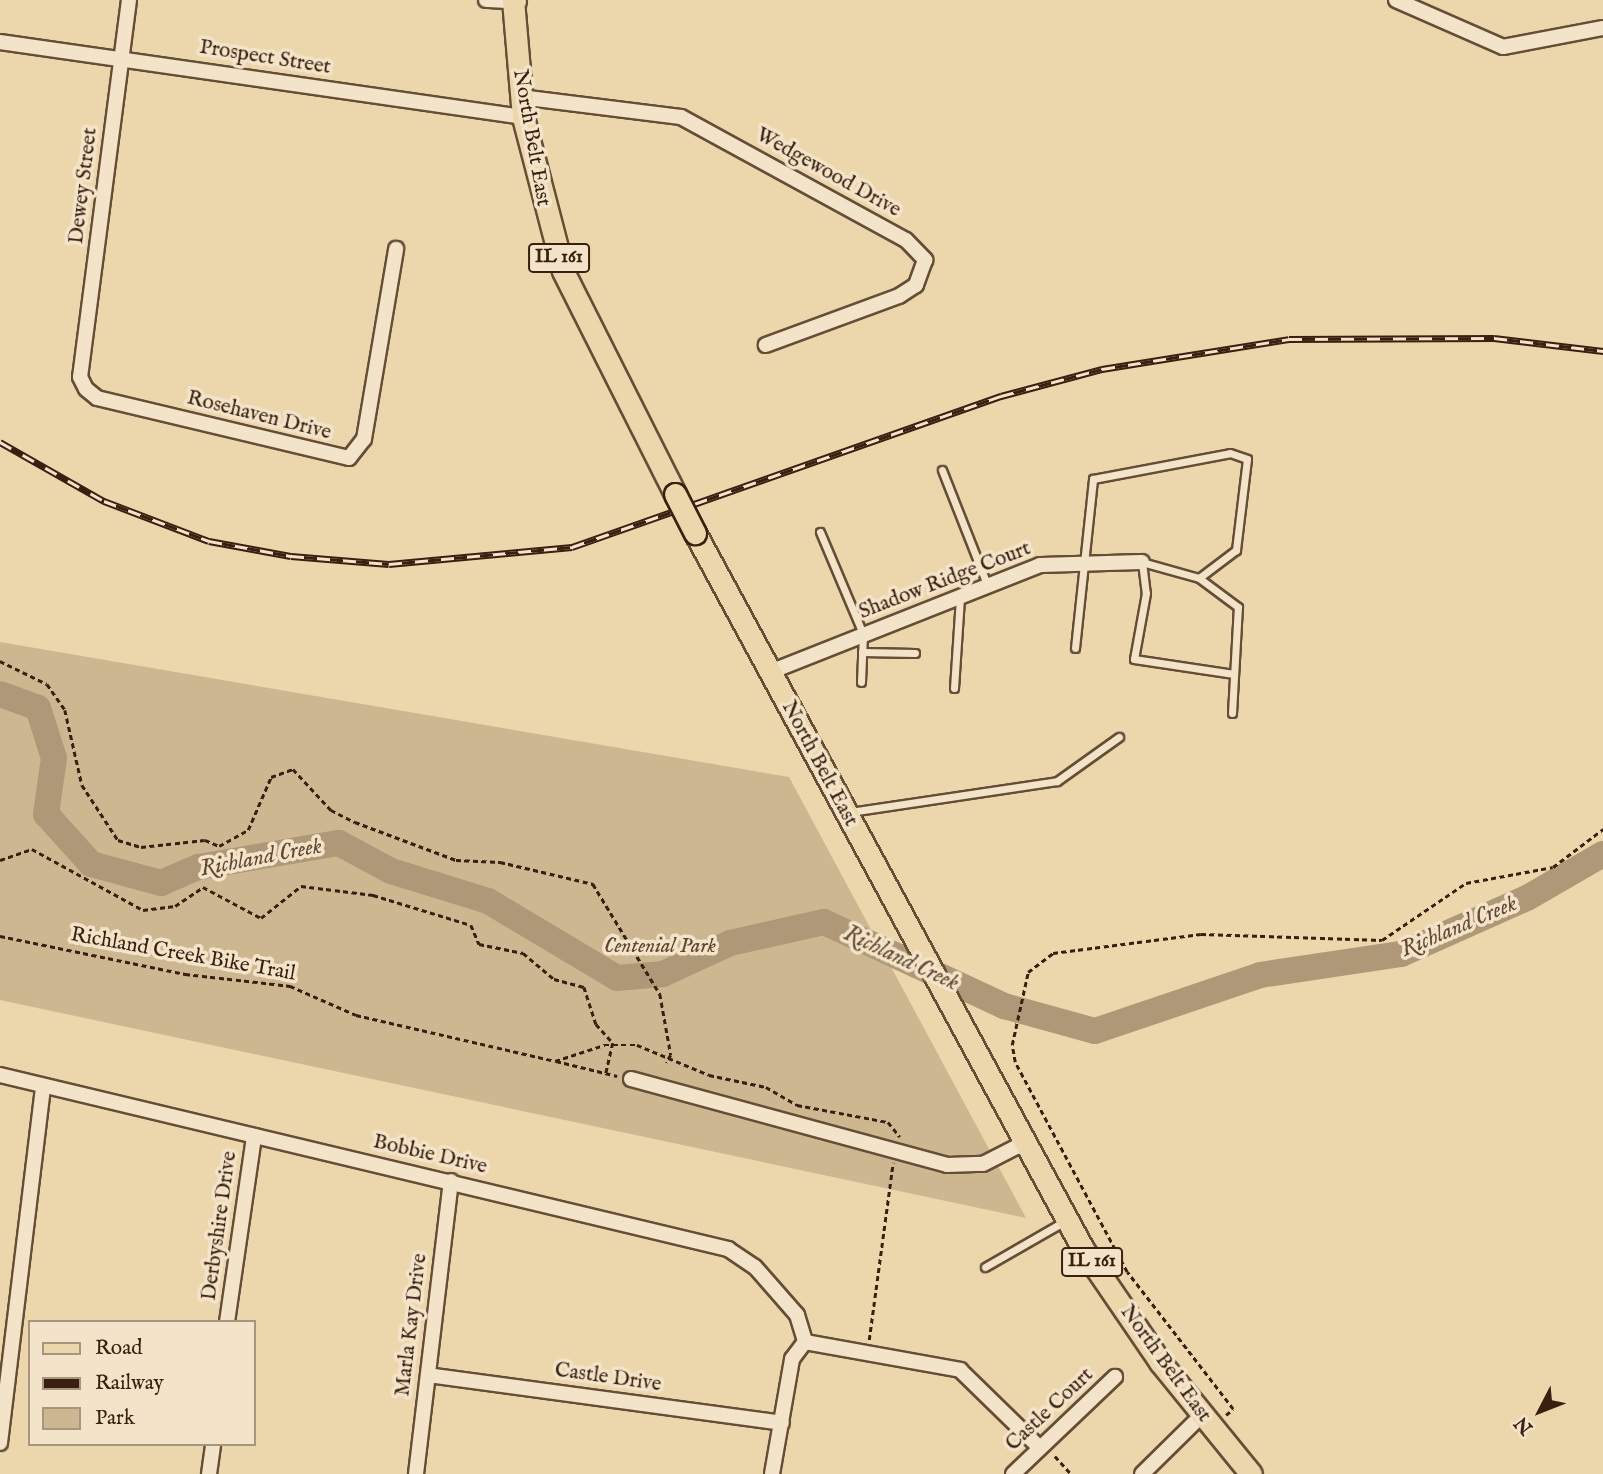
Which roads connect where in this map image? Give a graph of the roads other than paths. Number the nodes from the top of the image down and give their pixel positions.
1 (129, 0) edge
2 (486, 0) edge
3 (1396, 0) edge
4 (516, 1) edge
5 (1603, 27) edge
6 (0, 42) edge
7 (122, 57) junction
8 (522, 107) junction
9 (396, 249) dead end
10 (766, 345) dead end
11 (80, 377) joint
12 (942, 470) dead end
13 (820, 532) dead end
14 (1081, 561) junction
15 (1142, 562) junction
16 (1199, 578) junction
17 (987, 584) junction
18 (961, 595) junction
19 (863, 635) junction
20 (1075, 648) dead end
21 (862, 652) junction
22 (915, 653) dead end
23 (770, 672) junction
24 (1234, 674) junction
25 (861, 682) dead end
26 (954, 688) dead end
27 (1232, 713) dead end
28 (1119, 737) dead end
29 (846, 813) junction
30 (0, 1074) edge
31 (631, 1079) road end
32 (43, 1088) junction
33 (254, 1136) junction
34 (1023, 1144) junction
35 (451, 1181) junction
36 (1066, 1220) junction
37 (985, 1267) dead end
38 (227, 1320) edge
39 (805, 1342) junction
40 (428, 1375) junction
41 (1115, 1377) dead end
42 (1201, 1416) junction
43 (782, 1423) junction
44 (0, 1443) edge
45 (213, 1446) edge
46 (1039, 1447) junction
47 (209, 1474) edge
48 (416, 1474) edge
49 (772, 1474) edge
50 (1013, 1474) edge
51 (1142, 1474) edge
52 (1251, 1474) edge

1 - 7 street, Dewey Street
2 - 4 street
3 - 5 street
4 - 8 main road, North Belt East / IL 161
6 - 7 street, Prospect Street
7 - 8 street, Prospect Street
7 - 11 street, Dewey Street
8 - 10 street, Wedgewood Drive
8 - 23 main road, North Belt East / IL 161, bridge
9 - 11 street, Rosehaven Drive
12 - 17 lane
13 - 19 lane
14 - 15 street, Shadow Ridge Court
14 - 16 lane
14 - 17 street, Shadow Ridge Court
14 - 20 lane
15 - 16 lane
15 - 24 lane
16 - 24 lane
17 - 18 street, Shadow Ridge Court
18 - 19 street, Shadow Ridge Court
18 - 26 lane
19 - 21 lane
19 - 23 street, Shadow Ridge Court
21 - 22 lane
21 - 25 lane
23 - 29 main road, North Belt East / IL 161
24 - 27 lane
28 - 29 lane
29 - 34 main road, North Belt East / IL 161
30 - 32 street, Bobbie Drive
31 - 34 street
32 - 33 street, Bobbie Drive
32 - 44 street
33 - 35 street, Bobbie Drive
33 - 38 street, Derbyshire Drive
34 - 36 main road, North Belt East / IL 161
35 - 39 street, Bobbie Drive
35 - 40 street, Marla Kay Drive
36 - 37 lane
36 - 42 main road, North Belt East / IL 161
39 - 43 street
39 - 46 street
40 - 43 street, Castle Drive
40 - 48 street, Marla Kay Drive
41 - 46 street, Castle Court
42 - 51 street
42 - 52 main road, North Belt East / IL 161
43 - 49 street
45 - 47 street
46 - 50 street, Castle Court

